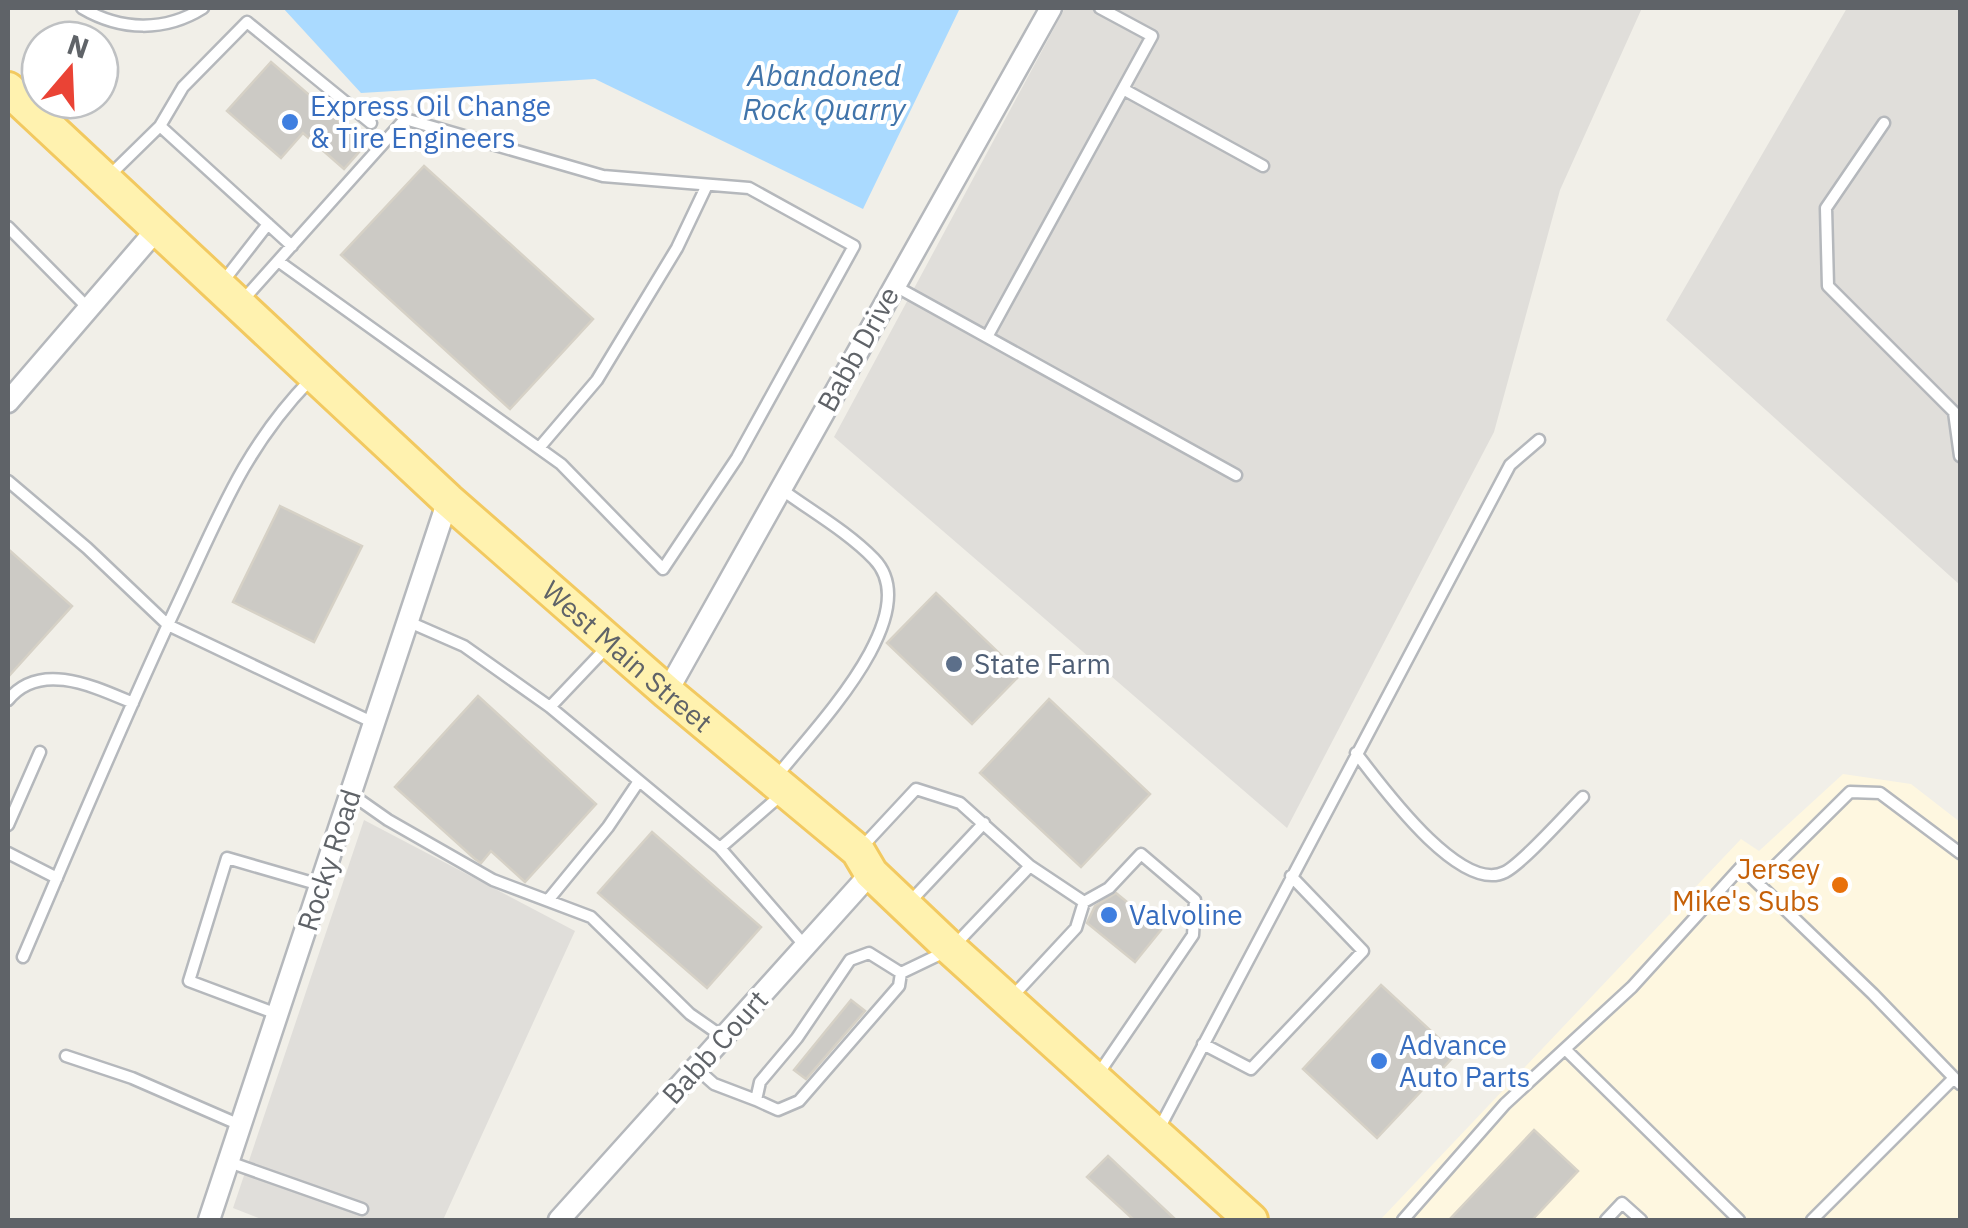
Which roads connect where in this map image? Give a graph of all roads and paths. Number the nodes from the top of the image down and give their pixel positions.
1 (82, 8) edge
2 (203, 8) edge
3 (1050, 8) edge
4 (1100, 8) edge
5 (8, 89) edge
6 (1123, 90) junction
7 (371, 123) dead end
8 (1884, 123) dead end
9 (160, 126) junction
10 (1262, 166) dead end
11 (105, 180) junction
12 (707, 184) junction
13 (268, 224) junction
14 (8, 228) edge
15 (157, 229) junction
16 (292, 246) junction
17 (278, 261) junction
18 (894, 286) junction
19 (229, 296) junction
20 (89, 309) junction
21 (987, 337) junction
22 (314, 375) junction
23 (15, 382) edge
24 (8, 402) edge
25 (1958, 408) edge
26 (1539, 440) dead end
27 (540, 448) junction
28 (1960, 456) edge
29 (1236, 475) dead end
30 (8, 481) edge
31 (780, 488) junction
32 (448, 500) junction
33 (408, 622) junction
34 (168, 625) junction
35 (612, 643) junction
36 (667, 692) junction
37 (8, 700) edge
38 (133, 703) junction
39 (550, 707) junction
40 (374, 724) junction
41 (40, 752) dead end
42 (1356, 753) junction
43 (639, 780) junction
44 (780, 786) junction
45 (350, 794) junction
46 (1583, 797) dead end
47 (984, 823) junction
48 (8, 824) edge
49 (720, 848) junction
50 (8, 853) edge
51 (1960, 853) edge
52 (864, 862) junction
53 (1030, 866) junction
54 (1291, 876) junction
55 (57, 878) junction
56 (1758, 884) junction
57 (320, 886) junction
58 (549, 899) junction
59 (1084, 902) junction
60 (907, 904) junction
61 (805, 946) junction
62 (951, 949) junction
63 (23, 957) dead end
64 (901, 973) junction
65 (1008, 1000) junction
66 (278, 1014) junction
67 (724, 1037) junction
68 (1203, 1044) junction
69 (1565, 1050) junction
70 (66, 1056) dead end
71 (696, 1068) junction
72 (1096, 1078) junction
73 (1957, 1081) edge
74 (756, 1100) junction
75 (241, 1126) junction
76 (1156, 1134) junction
77 (229, 1162) junction
78 (362, 1208) dead end
79 (1243, 1218) edge
80 (210, 1220) edge
81 (559, 1220) edge
82 (1402, 1220) edge
83 (1606, 1220) edge
84 (1642, 1220) edge
85 (1739, 1220) edge
86 (1812, 1220) edge

1 - 2 lane
3 - 18 street, Babb Drive
4 - 6 lane
5 - 11 main road, West Main Street
6 - 10 lane
6 - 21 lane
7 - 9 lane
8 - 25 lane
9 - 11 lane
9 - 13 lane
11 - 15 main road, West Main Street
12 - 16 lane
12 - 27 lane
12 - 27 lane
13 - 16 lane
13 - 19 lane
14 - 20 lane
15 - 19 main road, West Main Street
15 - 20 street
16 - 17 lane
17 - 19 lane
17 - 27 lane
18 - 21 lane
18 - 31 street, Babb Drive
19 - 22 main road, West Main Street
20 - 23 street
21 - 29 lane
22 - 32 main road, West Main Street
22 - 34 lane
23 - 24 street
25 - 28 lane
26 - 42 lane
30 - 34 lane
31 - 36 street, Babb Drive
31 - 44 lane
32 - 33 street, Rocky Road
32 - 35 main road, West Main Street
33 - 39 lane
33 - 40 street, Rocky Road
34 - 38 lane
34 - 40 lane
35 - 36 main road, West Main Street
35 - 39 lane
36 - 44 main road, West Main Street
37 - 38 lane
38 - 55 lane
39 - 43 lane
40 - 45 street, Rocky Road
41 - 48 lane
42 - 46 lane
42 - 54 lane
43 - 49 lane
43 - 58 lane
44 - 49 lane
44 - 52 main road, West Main Street
45 - 57 street, Rocky Road
45 - 58 lane
47 - 52 lane
47 - 53 lane
47 - 60 lane
49 - 61 lane
50 - 55 lane
51 - 56 lane
52 - 60 main road, West Main Street
52 - 61 street, Babb Court
53 - 59 lane
53 - 62 lane
54 - 68 lane
54 - 68 lane
55 - 63 lane
56 - 69 lane
56 - 73 lane
57 - 66 street, Rocky Road
57 - 66 lane
58 - 67 lane
59 - 65 lane
59 - 72 lane
60 - 62 main road, West Main Street
61 - 67 street, Babb Court
62 - 64 lane
62 - 65 main road, West Main Street
64 - 74 lane
64 - 74 lane
65 - 72 main road, West Main Street
66 - 75 street, Rocky Road
67 - 71 street, Babb Court
68 - 76 lane
69 - 82 lane
69 - 85 lane
70 - 75 lane
71 - 74 lane
71 - 81 street, Babb Court
72 - 76 main road, West Main Street
73 - 86 lane
75 - 77 street, Rocky Road
76 - 79 main road, West Main Street
77 - 78 lane
77 - 80 street, Rocky Road
83 - 84 lane

